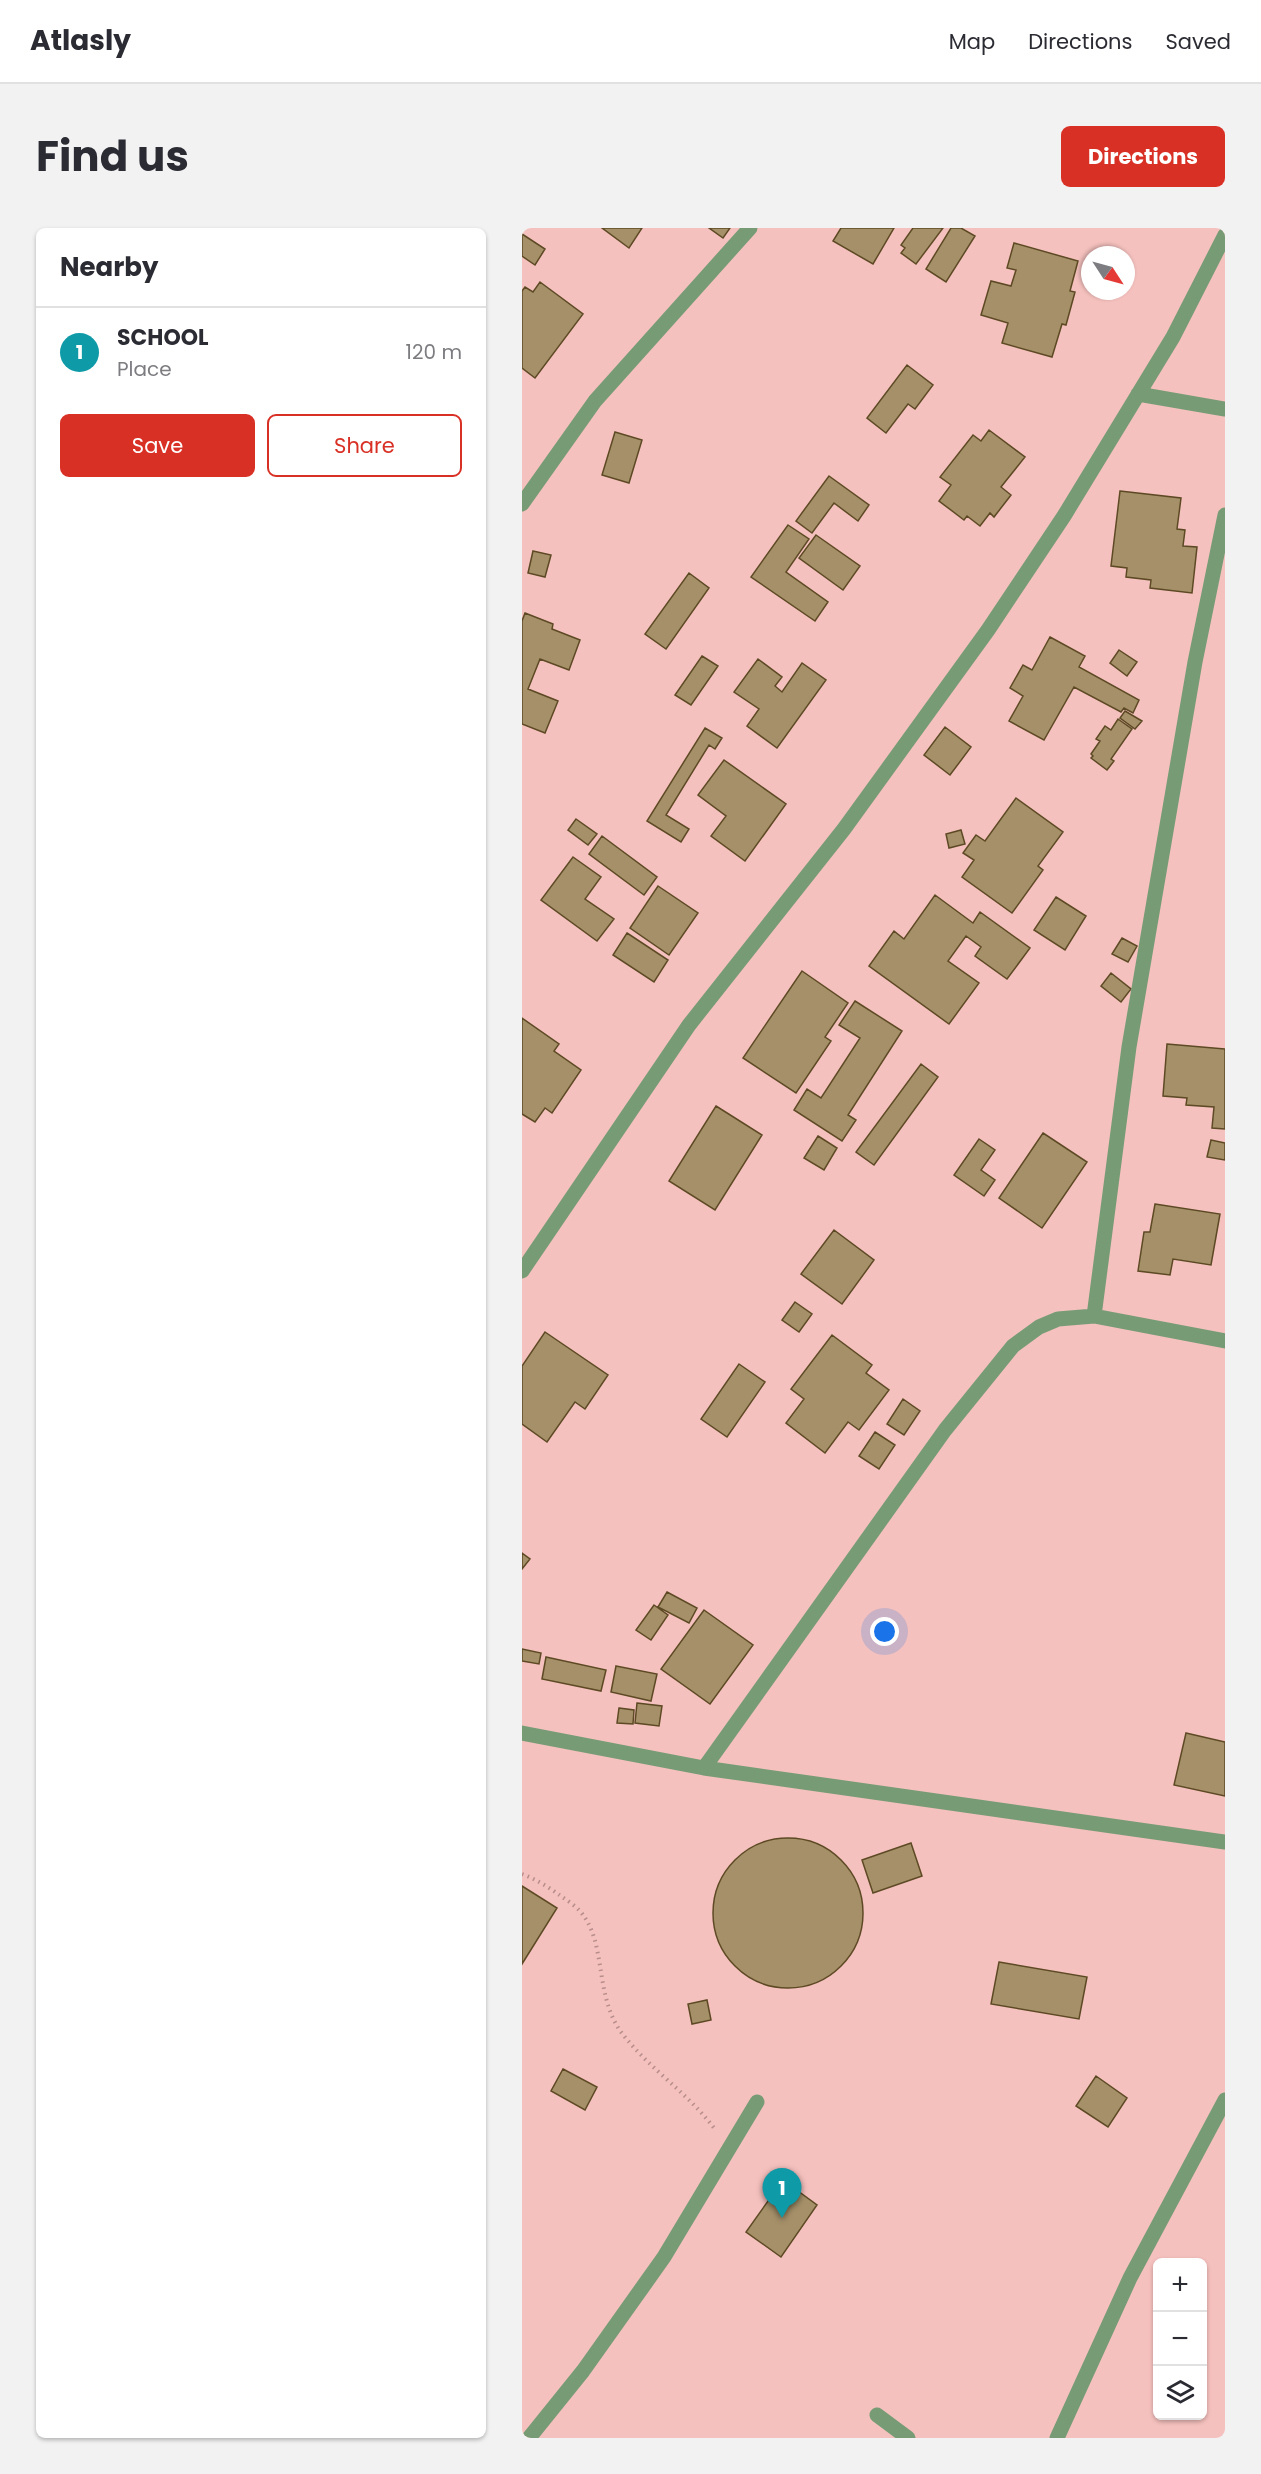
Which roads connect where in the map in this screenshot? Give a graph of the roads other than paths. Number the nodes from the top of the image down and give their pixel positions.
1 (750, 228) edge
2 (1225, 235) edge
3 (1138, 394) junction
4 (1225, 409) edge
5 (522, 504) edge
6 (1225, 515) edge
7 (522, 1271) edge
8 (1094, 1316) junction
9 (1225, 1341) edge
10 (522, 1733) edge
11 (704, 1768) junction
12 (1225, 1842) edge
13 (1225, 2100) edge
14 (757, 2102) dead end
15 (877, 2415) dead end
16 (529, 2438) edge
17 (908, 2438) edge
18 (1057, 2438) edge

1 - 5 street
2 - 3 street
3 - 4 street
3 - 7 street
6 - 8 street
8 - 9 street
8 - 11 street
10 - 11 street
11 - 12 street
13 - 18 street
14 - 16 street
15 - 17 street

